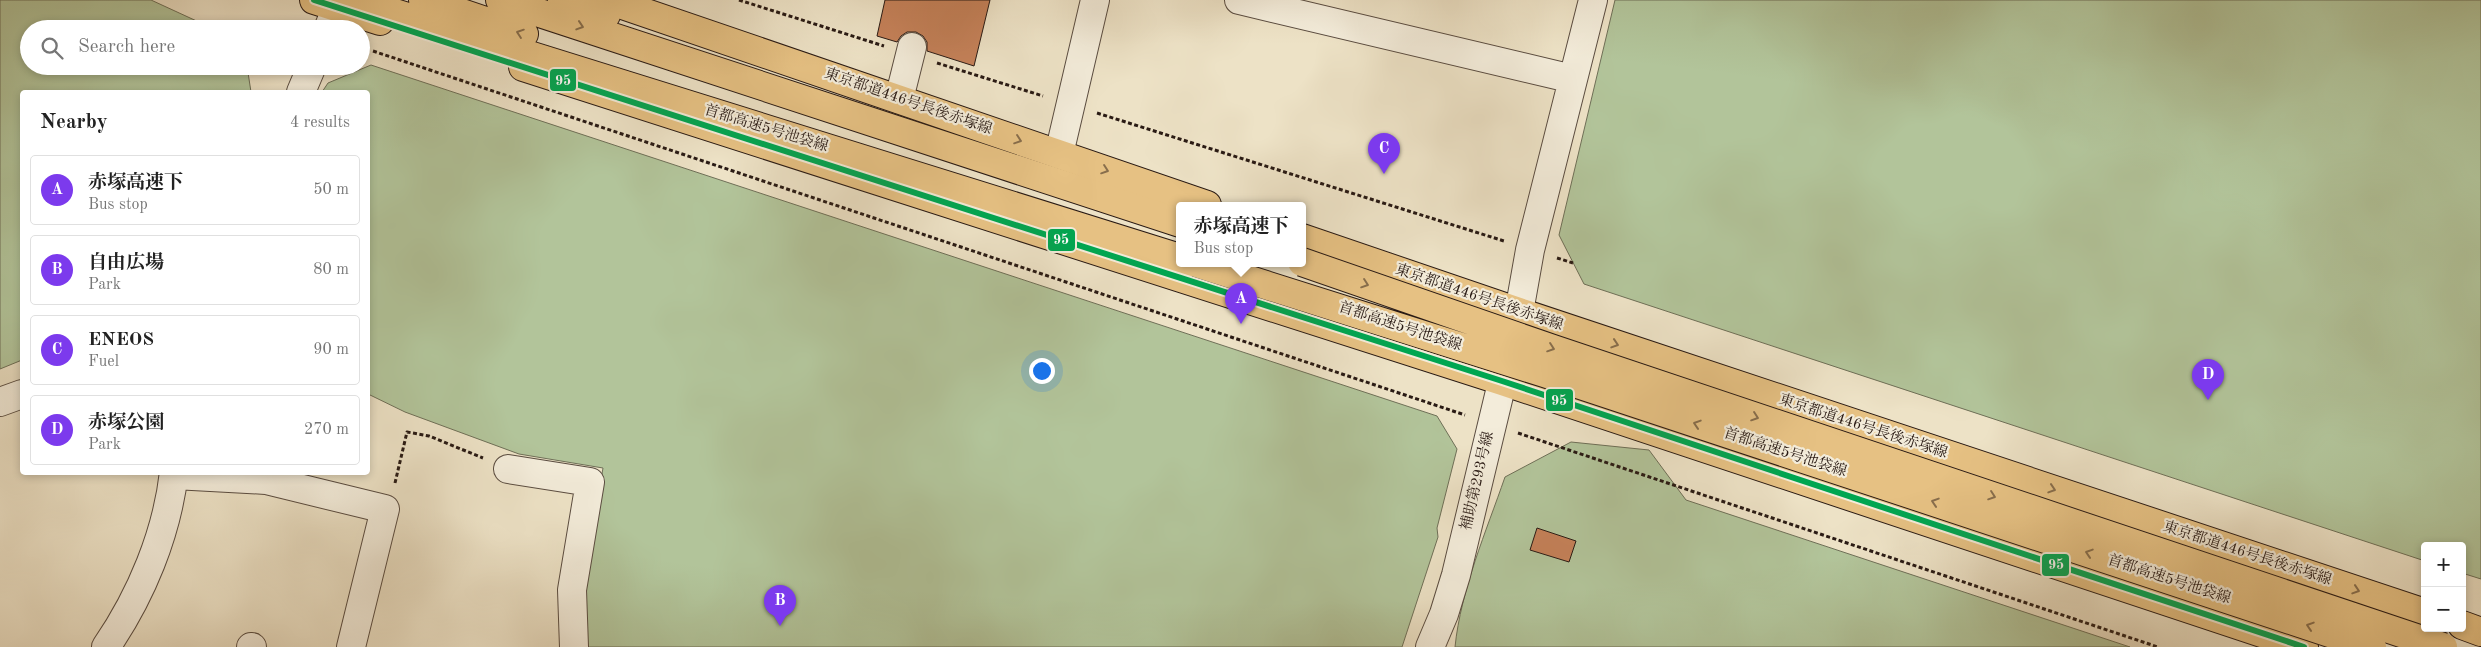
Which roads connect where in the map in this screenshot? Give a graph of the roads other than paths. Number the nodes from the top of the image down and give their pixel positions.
1 (422, 0) edge
2 (500, 0) edge
3 (562, 0) edge
4 (608, 0) edge
5 (1095, 0) edge
6 (1239, 0) edge
7 (1592, 0) edge
8 (335, 7) edge
9 (911, 50) road end
10 (308, 75) edge
11 (1572, 79) junction
12 (302, 90) edge
13 (899, 99) junction
14 (1059, 154) junction
15 (1198, 202) edge
16 (1176, 218) edge
17 (1176, 222) edge
18 (1306, 239) edge
19 (1176, 255) edge
20 (1176, 255) edge
21 (1306, 263) edge
22 (1209, 267) edge
23 (1217, 267) edge
24 (1321, 302) junction
25 (1519, 312) junction
26 (1502, 381) junction
27 (20, 395) edge
28 (0, 402) edge
29 (508, 469) road end
30 (174, 475) edge
31 (189, 475) edge
32 (2421, 612) edge
33 (2466, 626) edge
34 (2481, 632) edge
35 (106, 647) edge
36 (351, 647) edge
37 (574, 647) edge
38 (1430, 647) edge
39 (2304, 647) edge
40 (2372, 647) edge
41 (2443, 647) edge

19 -> 1 main road
2 -> 17 main road
3 - 16 main road
4 - 13 main road, 東京都道446号長後赤塚線
5 - 14 street
6 - 11 street
7 - 11 street, 補助第293号線
8 - 20 main road, 首都高速5号池袋線
8 - 26 main road
9 - 13 street
10 - 12 street
11 - 25 street, 補助第293号線
13 -> 14 main road, 東京都道446号長後赤塚線
14 -> 15 main road, 東京都道446号長後赤塚線
18 - 25 main road, 東京都道446号長後赤塚線
21 -> 41 main road, 首都高速5号池袋線, bridge
22 - 24 main road, 首都高速5号池袋線, bridge
23 - 24 main road, bridge
40 -> 24 main road, 首都高速5号池袋線, bridge
25 - 26 street, 補助第293号線
25 -> 32 main road, 東京都道446号長後赤塚線
26 - 38 street, 補助第293号線
26 - 39 main road
27 - 28 street
29 - 37 street
30 - 35 street
31 - 36 street
33 - 34 main road

